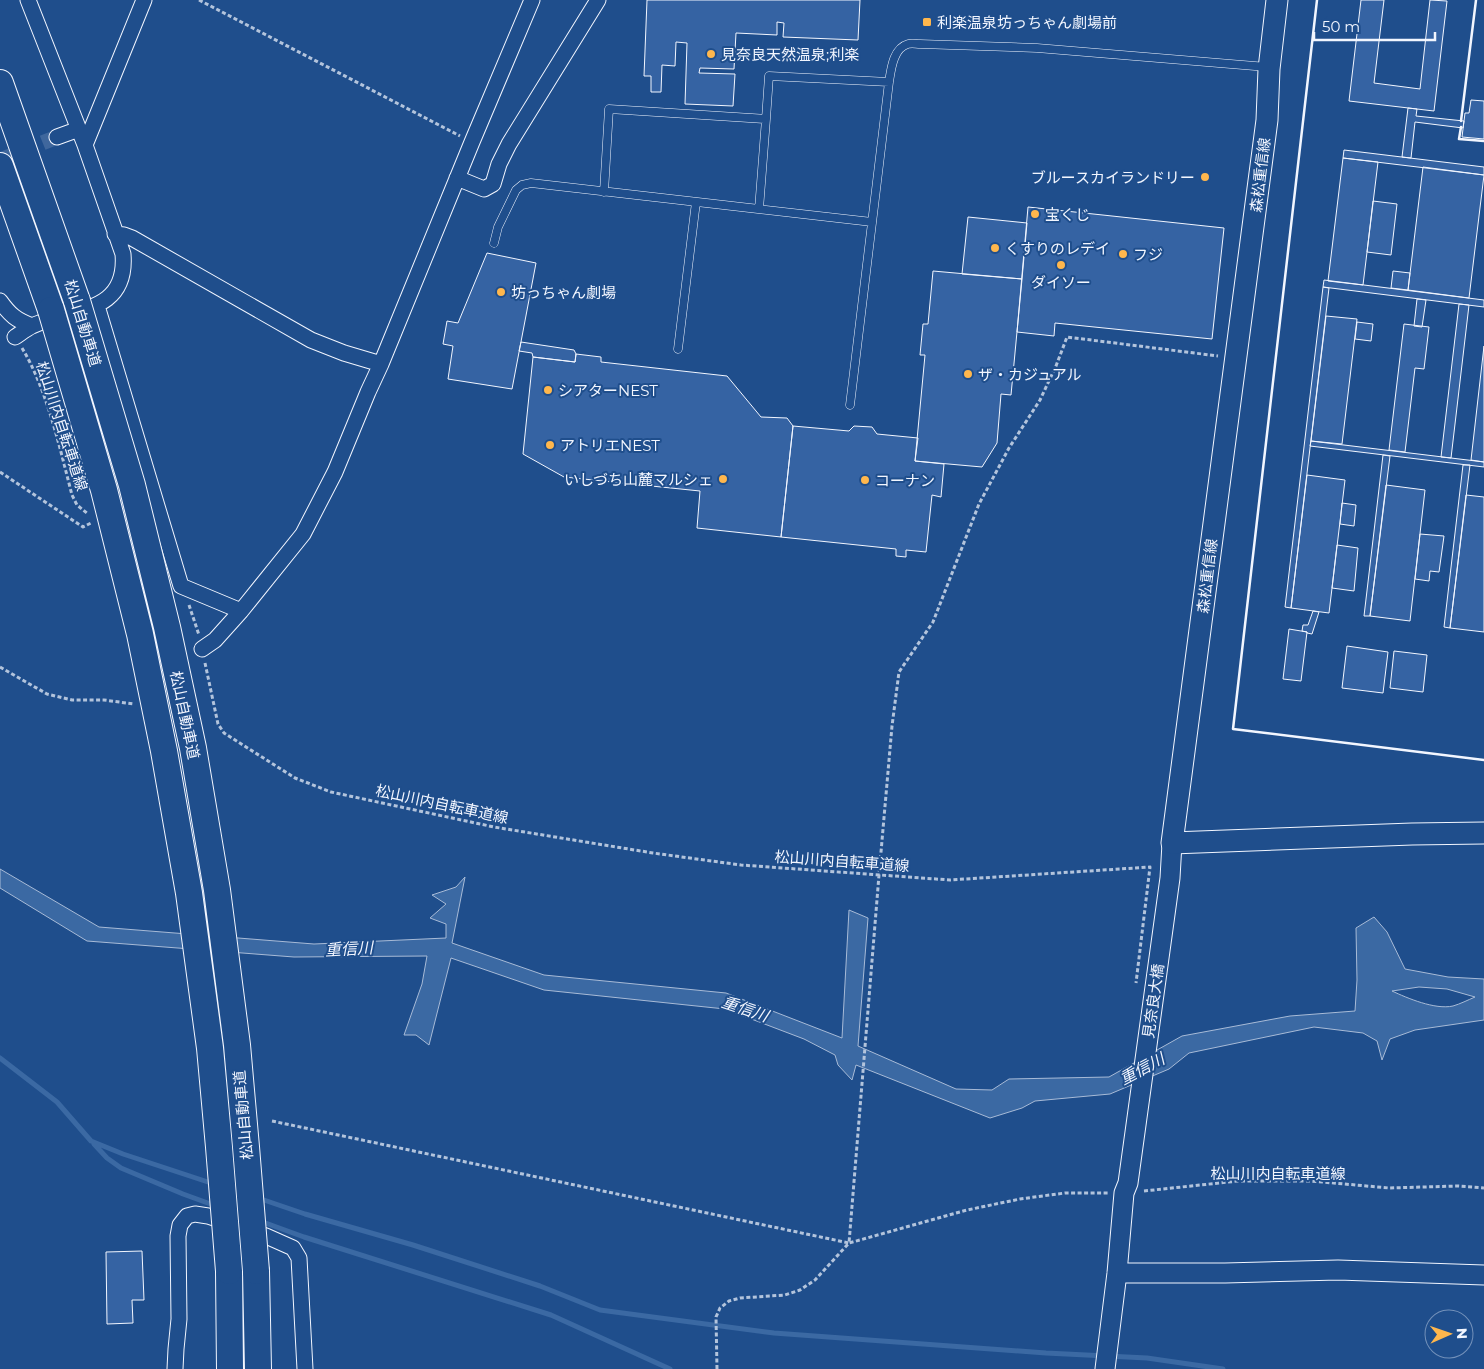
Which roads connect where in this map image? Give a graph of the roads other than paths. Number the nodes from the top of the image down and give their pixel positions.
1 (28, 0) edge
2 (144, 0) edge
3 (532, 0) edge
4 (598, 0) edge
5 (1277, 0) edge
6 (1269, 67) junction
7 (889, 82) junction
8 (0, 83) edge
9 (766, 119) junction
10 (79, 130) junction
11 (57, 137) tunnel mouth
12 (85, 145) junction
13 (0, 166) edge
14 (457, 178) junction
15 (604, 192) junction
16 (696, 202) junction
17 (759, 209) junction
18 (872, 222) junction
19 (115, 234) junction
20 (494, 243) dead end
21 (0, 300) edge
22 (87, 303) junction
23 (41, 318) junction
24 (15, 337) road end
25 (678, 349) dead end
26 (381, 364) junction
27 (850, 405) dead end
28 (241, 611) junction
29 (202, 649) road end
30 (1484, 833) edge
31 (1172, 843) junction
32 (1117, 1273) junction
33 (1484, 1275) edge
34 (1105, 1368) edge
35 (176, 1369) edge
36 (230, 1369) edge
37 (258, 1369) edge
38 (305, 1369) edge

1 - 10 street
2 - 12 street
3 - 14 street
4 - 14 street
5 - 6 main road, 森松重信線
6 - 7 lane
6 - 31 main road, 森松重信線
7 - 9 lane
7 - 18 lane
8 - 22 highway, 松山自動車道
9 - 15 lane
9 - 17 lane
10 - 11 street
10 - 12 street
12 - 19 street
13 - 23 highway, 松山自動車道
14 - 26 street
15 - 16 lane
15 - 20 lane
16 - 17 lane
16 - 25 lane
17 - 18 lane
18 - 27 lane
19 - 22 street
19 - 26 street
21 - 23 street
22 - 23 street
22 - 28 street
22 - 37 highway, 松山自動車道, bridge
23 - 24 street
23 - 36 highway, 松山自動車道, bridge
26 - 28 street
28 - 29 street
30 - 31 main road
31 - 32 street, 見奈良大橋
32 - 33 street
32 - 34 street, 見奈良大橋
35 - 38 street

